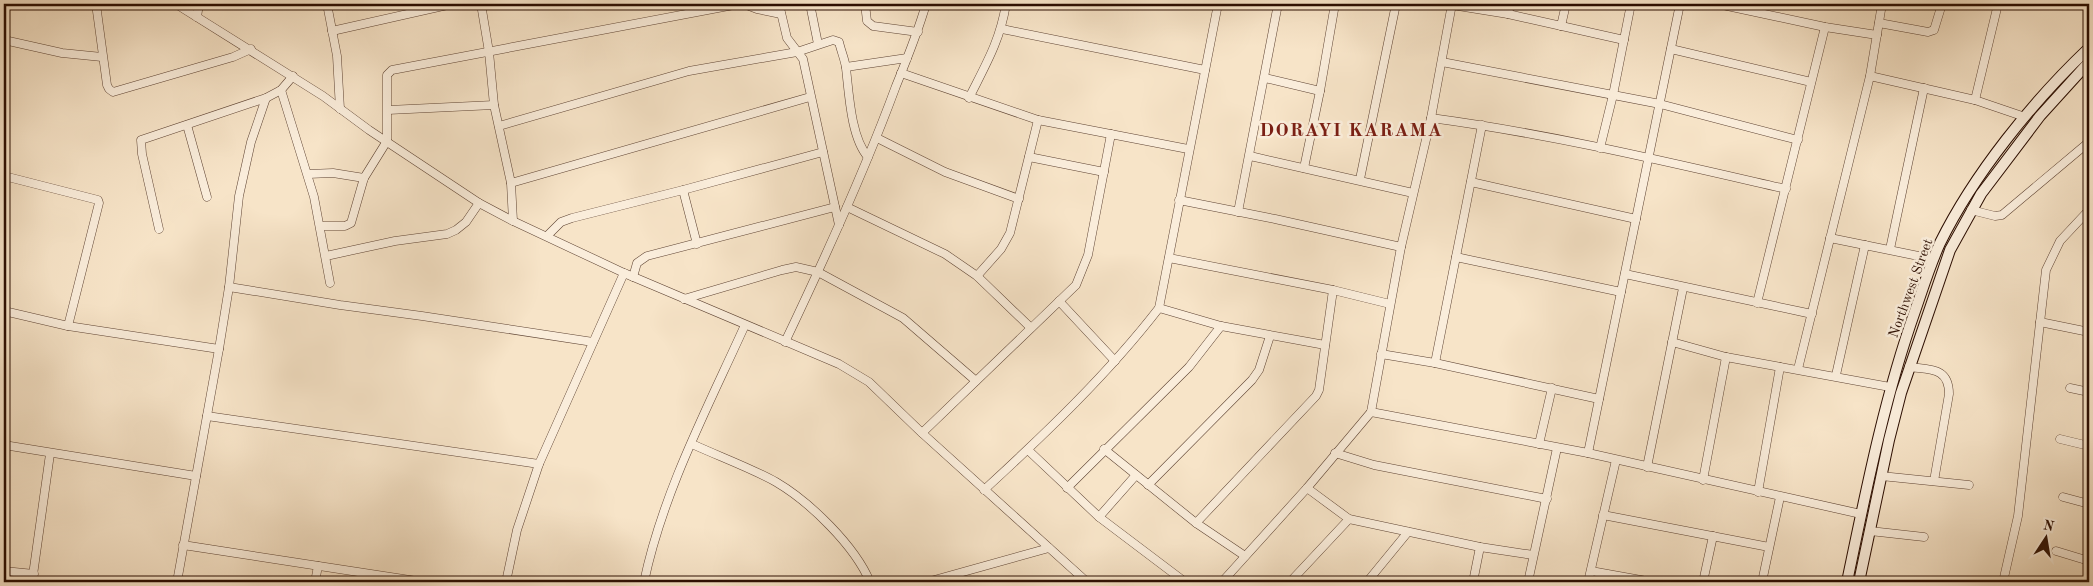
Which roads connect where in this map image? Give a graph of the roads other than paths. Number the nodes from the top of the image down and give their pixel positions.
1 (96, 4) edge
2 (176, 4) edge
3 (199, 4) edge
4 (327, 4) edge
5 (452, 4) edge
6 (481, 4) edge
7 (739, 4) edge
8 (744, 4) edge
9 (779, 4) edge
10 (810, 4) edge
11 (865, 4) edge
12 (926, 4) edge
13 (1006, 4) edge
14 (1218, 4) edge
15 (1278, 4) edge
16 (1335, 4) edge
17 (1396, 4) edge
18 (1452, 4) edge
19 (1510, 4) edge
20 (1566, 4) edge
21 (1631, 4) edge
22 (1680, 4) edge
23 (1718, 4) edge
24 (1882, 4) edge
25 (1942, 4) edge
26 (1998, 4) edge
27 (781, 14) junction
28 (1508, 14) junction
29 (197, 17) junction
30 (1879, 23) junction
31 (1561, 26) junction
32 (1825, 27) junction
33 (1002, 29) junction
34 (332, 31) junction
35 (918, 32) junction
36 (1877, 35) junction
37 (4, 40) edge
38 (1624, 40) junction
39 (818, 44) junction
40 (2089, 48) edge
41 (251, 49) junction
42 (1671, 49) junction
43 (489, 52) junction
44 (797, 52) junction
45 (102, 57) junction
46 (907, 58) junction
47 (1442, 62) junction
48 (2089, 62) edge
49 (846, 67) junction
50 (1205, 70) junction
51 (901, 73) junction
52 (293, 76) junction
53 (1870, 76) junction
54 (1265, 78) junction
55 (1811, 82) junction
56 (1924, 88) junction
57 (281, 90) junction
58 (1320, 91) junction
59 (1613, 94) junction
60 (810, 97) junction
61 (266, 98) junction
62 (970, 98) junction
63 (1975, 100) junction
64 (1660, 104) junction
65 (494, 105) junction
66 (340, 109) junction
67 (388, 110) junction
68 (2025, 117) junction
69 (1431, 118) junction
70 (1038, 120) junction
71 (187, 124) junction
72 (1482, 125) junction
73 (498, 126) junction
74 (1111, 134) junction
75 (877, 138) junction
76 (1798, 140) junction
77 (387, 141) junction
78 (2089, 142) edge
79 (1600, 148) junction
80 (1188, 150) junction
81 (823, 152) junction
82 (1250, 156) junction
83 (868, 157) junction
84 (1029, 157) junction
85 (1648, 158) junction
86 (1304, 168) junction
87 (1104, 172) junction
88 (308, 174) junction
89 (4, 176) edge
90 (364, 178) junction
91 (1360, 180) junction
92 (1471, 182) junction
93 (511, 183) junction
94 (1786, 189) junction
95 (683, 190) junction
96 (1413, 193) junction
97 (208, 197) dead end
98 (1019, 199) junction
99 (1178, 200) junction
100 (479, 203) junction
101 (834, 206) junction
102 (847, 207) junction
103 (1972, 210) junction
104 (2089, 210) edge
105 (1238, 212) junction
106 (1636, 219) junction
107 (2086, 219) edge
108 (513, 221) junction
109 (839, 225) junction
110 (320, 226) junction
111 (159, 230) dead end
112 (547, 236) junction
113 (1830, 238) junction
114 (697, 244) junction
115 (1865, 245) junction
116 (1401, 247) junction
117 (1890, 250) junction
118 (326, 256) junction
119 (1456, 257) junction
120 (1170, 258) junction
121 (1933, 259) junction
122 (624, 272) junction
123 (818, 272) junction
124 (1625, 274) junction
125 (977, 276) junction
126 (633, 277) junction
127 (330, 283) dead end
128 (228, 287) junction
129 (1683, 288) junction
130 (1333, 290) junction
131 (1621, 292) junction
132 (684, 299) junction
133 (1059, 302) junction
134 (1757, 303) junction
135 (1390, 304) junction
136 (1159, 308) junction
137 (4, 311) edge
138 (1812, 314) junction
139 (2040, 322) junction
140 (68, 326) junction
141 (745, 326) junction
142 (1221, 326) junction
143 (1031, 328) junction
144 (2089, 332) edge
145 (1270, 336) junction
146 (593, 342) junction
147 (785, 342) junction
148 (1672, 342) junction
149 (1325, 345) junction
150 (219, 349) junction
151 (1381, 354) junction
152 (1726, 357) junction
153 (1115, 360) junction
154 (1435, 363) junction
155 (1908, 367) junction
156 (1780, 368) junction
157 (1798, 369) junction
158 (1836, 375) junction
159 (976, 381) junction
160 (1890, 387) junction
161 (1552, 388) junction
162 (2070, 388) dead end
163 (2089, 392) edge
164 (1599, 399) junction
165 (1371, 412) junction
166 (206, 416) junction
167 (922, 433) junction
168 (2060, 439) dead end
169 (692, 444) junction
170 (1539, 444) junction
171 (4, 446) edge
172 (2089, 446) edge
173 (1557, 448) junction
174 (1104, 449) junction
175 (1028, 450) junction
176 (1335, 453) junction
177 (1588, 453) junction
178 (50, 454) junction
179 (1616, 460) junction
180 (539, 464) junction
181 (1647, 466) junction
182 (1136, 475) junction
183 (196, 476) junction
184 (1881, 476) junction
185 (1703, 480) junction
186 (1934, 481) junction
187 (1148, 485) junction
188 (1969, 485) dead end
189 (1067, 488) junction
190 (1307, 488) junction
191 (984, 490) junction
192 (1758, 492) junction
193 (1780, 497) junction
194 (2063, 498) dead end
195 (1547, 500) junction
196 (2089, 504) edge
197 (1861, 514) junction
198 (1603, 515) junction
199 (1099, 516) junction
200 (1349, 519) junction
201 (1196, 523) junction
202 (1870, 531) junction
203 (1408, 532) junction
204 (1713, 536) junction
205 (1924, 537) dead end
206 (183, 545) junction
207 (1480, 547) junction
208 (1770, 547) junction
209 (1049, 548) junction
210 (2056, 551) dead end
211 (1533, 555) junction
212 (1245, 556) junction
213 (2089, 561) edge
214 (318, 566) junction
215 (4, 571) edge
216 (1591, 571) junction
217 (34, 574) junction
218 (947, 580) edge
219 (32, 582) edge
220 (177, 582) edge
221 (315, 582) edge
222 (423, 582) edge
223 (506, 582) edge
224 (644, 582) edge
225 (870, 582) edge
226 (927, 582) edge
227 (1087, 582) edge
228 (1186, 582) edge
229 (1222, 582) edge
230 (1290, 582) edge
231 (1367, 582) edge
232 (1474, 582) edge
233 (1528, 582) edge
234 (1588, 582) edge
235 (1648, 582) edge
236 (1703, 582) edge
237 (1762, 582) edge
238 (1847, 582) edge
239 (1859, 582) edge
240 (2003, 582) edge

1 - 45 street
2 - 29 street
3 - 29 street
4 - 34 street
5 - 34 street
6 - 43 street
7 - 43 street
8 - 27 street
9 - 27 street
10 - 39 street
11 - 35 street
12 - 35 street
13 - 33 street
14 - 50 street
15 - 54 street
16 - 58 street
17 - 91 street
18 - 28 street
18 - 47 street
19 - 28 street
20 - 31 street
21 - 38 street
22 - 42 street
23 - 32 street
24 - 30 street
25 - 30 street
26 - 63 street
27 - 44 street
28 - 31 street
29 - 41 street
30 - 36 street
31 - 38 street
32 - 36 street
32 - 55 street
33 - 50 street
33 - 62 street
34 - 66 street
35 - 46 street
36 - 53 street
37 - 45 street
38 - 59 street
39 - 44 street
39 - 49 street
40 - 68 main road, Northwest Street
41 - 45 street
41 - 52 street
42 - 55 street
42 - 64 street
43 - 65 street
43 - 67 street
44 - 60 street
44 - 73 street
46 - 49 street
46 - 51 street
47 - 59 street
47 - 69 street
48 - 103 main road, Northwest Street
49 - 83 street
50 - 80 street
51 - 62 street
51 - 75 street
52 - 57 street
52 - 66 street
53 - 56 street
53 - 113 street
54 - 58 street
54 - 82 street
55 - 76 street
56 - 63 street
56 - 117 street
57 - 61 street
57 - 88 street
58 - 86 street
59 - 64 street
59 - 79 street
60 - 81 street
60 - 93 street
61 - 71 street
61 - 128 street
62 - 70 street
63 - 68 street
64 - 76 street
64 - 85 street
65 - 67 street
65 - 73 street
66 - 77 street
67 - 77 street
68 - 121 main road, Northwest Street
69 - 72 street
69 - 96 street
70 - 74 street
70 - 84 street
71 - 97 street
71 - 111 street
72 - 79 street
72 - 92 street
73 - 93 street
74 - 80 street
74 - 87 street
75 - 83 street
75 - 98 street
76 - 94 street
77 - 90 street
77 - 100 street
78 - 103 street
79 - 85 street
80 - 99 street
81 - 95 street
81 - 101 street
82 - 86 street
82 - 105 street
83 - 102 street
84 - 87 street
84 - 98 street
85 - 94 street
85 - 106 street
86 - 91 street
87 - 133 street
88 - 90 street
88 - 110 street
89 - 140 street
90 - 110 street
91 - 96 street
92 - 106 street
92 - 119 street
93 - 108 street
94 - 134 street
95 - 112 street
95 - 114 street
96 - 116 street
98 - 125 street
99 - 105 street
99 - 120 street
100 - 108 street
100 - 118 street
101 - 109 street
101 - 114 street
102 - 109 street
102 - 125 street
103 - 155 main road, Northwest Street
104 - 107 street
105 - 116 street
106 - 124 street
107 - 139 street
108 - 112 street
109 - 123 street
110 - 118 street
112 - 122 street
113 - 115 street
113 - 138 street
114 - 126 street
115 - 117 street
115 - 158 street
116 - 135 street
117 - 121 street
118 - 127 street
119 - 131 street
119 - 154 street
120 - 130 street
120 - 136 street
121 - 160 main road, Northwest Street
122 - 126 street
122 - 146 street
123 - 132 street
123 - 147 street
123 - 159 street
124 - 129 street
124 - 131 street
125 - 143 street
126 - 132 street
128 - 146 street
128 - 150 street
129 - 134 street
129 - 148 street
130 - 135 street
130 - 149 street
131 - 164 street
132 - 141 street
133 - 143 street
133 - 153 street
134 - 138 street
135 - 151 street
136 - 142 street
136 - 153 street
137 - 140 street
138 - 157 street
139 - 144 street
139 - 240 street
140 - 150 street
141 - 147 street
141 - 169 street
142 - 145 street
142 - 174 street
143 - 159 street
145 - 149 street
145 - 187 street
146 - 180 street
147 - 167 street
148 - 152 street
148 - 181 street
149 - 201 street
150 - 166 street
151 - 154 street
151 - 165 street
152 - 156 street
152 - 185 street
153 - 175 street
154 - 161 street
155 - 184 main road, Northwest Street
155 - 186 street
156 - 157 street
156 - 192 street
157 - 158 street
158 - 160 street
159 - 167 street
160 - 197 main road, Northwest Street
161 - 164 street
161 - 170 street
162 - 163 street
164 - 177 street
165 - 170 street
165 - 176 street
166 - 180 street
166 - 183 street
167 - 191 street
168 - 172 street
169 - 224 street
169 - 225 street
170 - 173 street
171 - 178 street
173 - 177 street
173 - 195 street
174 - 182 street
174 - 189 street
175 - 189 street
175 - 191 street
176 - 190 street
176 - 195 street
177 - 179 street
178 - 183 street
178 - 217 street
179 - 181 street
179 - 198 street
180 - 223 street
181 - 185 street
182 - 187 street
182 - 199 street
183 - 206 street
184 - 186 street
184 - 202 main road, Northwest Street
185 - 192 street
186 - 188 street
187 - 201 street
189 - 199 street
190 - 200 street
190 - 212 street
191 - 209 street
192 - 193 street
193 - 197 street
193 - 208 street
194 - 196 street
195 - 211 street
197 - 238 main road, Northwest Street
198 - 204 street
198 - 216 street
199 - 228 street
200 - 203 street
200 - 230 street
201 - 212 street
202 - 205 street
202 - 239 main road, Northwest Street
203 - 207 street
203 - 231 street
204 - 208 street
204 - 236 street
206 - 214 street
206 - 220 street
207 - 211 street
207 - 232 street
208 - 237 street
209 - 218 street
209 - 227 street
210 - 213 street
211 - 233 street
212 - 229 street
214 - 221 street
214 - 222 street
215 - 217 street
216 - 234 street
216 - 235 street
217 - 219 street
218 - 226 street

